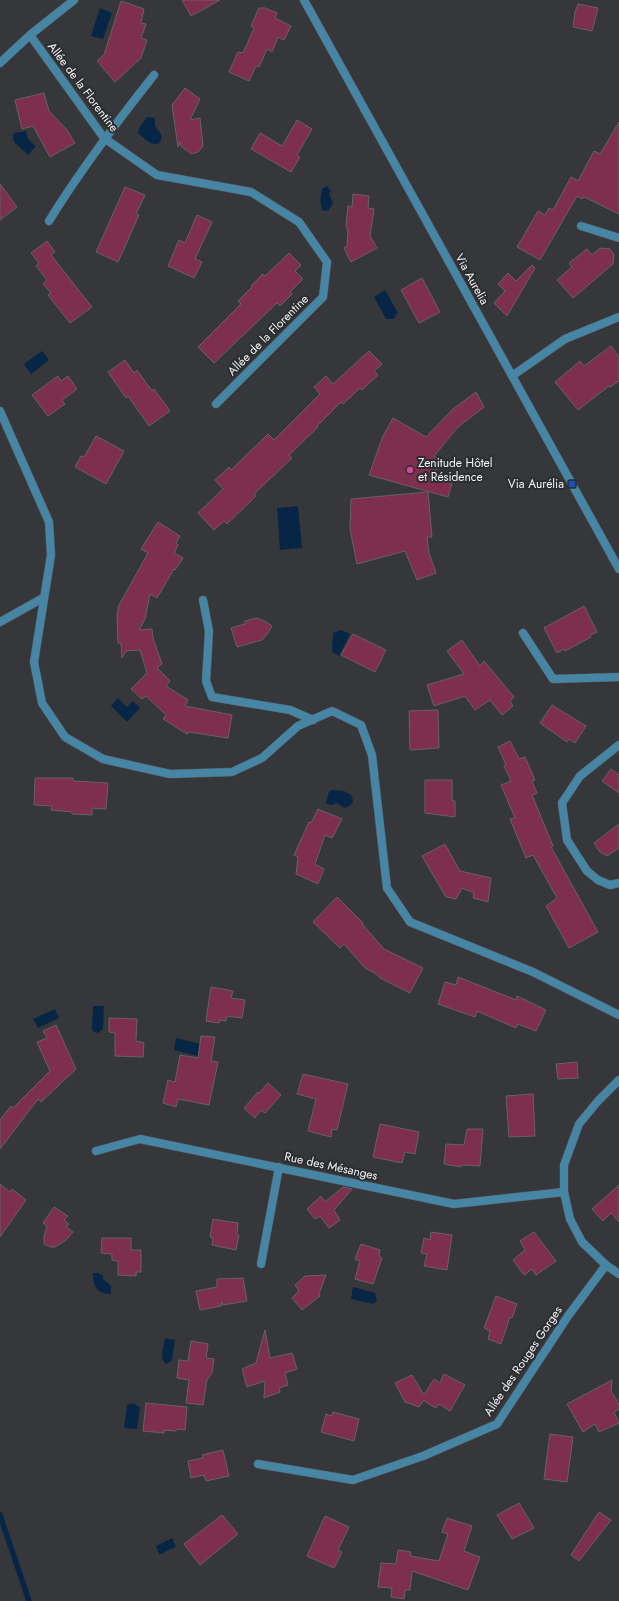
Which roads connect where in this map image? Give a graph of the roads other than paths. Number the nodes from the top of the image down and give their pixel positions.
1 (74, 0) edge
2 (304, 0) edge
3 (30, 35) junction
4 (0, 63) edge
5 (154, 75) dead end
6 (104, 138) junction
7 (49, 221) dead end
8 (581, 226) dead end
9 (619, 238) edge
10 (619, 317) edge
11 (512, 376) junction
12 (216, 404) dead end
13 (0, 411) edge
14 (619, 568) edge
15 (43, 598) junction
16 (202, 600) dead end
17 (0, 622) edge
18 (523, 633) dead end
19 (619, 677) edge
20 (313, 720) junction
21 (619, 745) edge
22 (619, 883) edge
23 (619, 1015) edge
24 (619, 1080) edge
25 (96, 1151) dead end
26 (279, 1167) junction
27 (564, 1192) junction
28 (261, 1264) dead end
29 (606, 1266) junction
30 (619, 1274) edge
31 (258, 1464) dead end

1 - 3 street
2 - 11 street, Via Aurelia
3 - 4 street
3 - 6 street, Allée de la Florentine
5 - 6 street
6 - 7 street
6 - 12 street, Allée de la Florentine
8 - 9 street
10 - 11 street
11 - 14 street, Via Aurelia
13 - 15 street
15 - 17 street
15 - 20 street
16 - 20 street
18 - 19 street
20 - 23 street
21 - 22 street
24 - 27 street
25 - 26 street, Rue des Mésanges
26 - 27 street, Rue des Mésanges
26 - 28 street
27 - 29 street
29 - 30 street
29 - 31 street, Allée des Rouges Gorges

